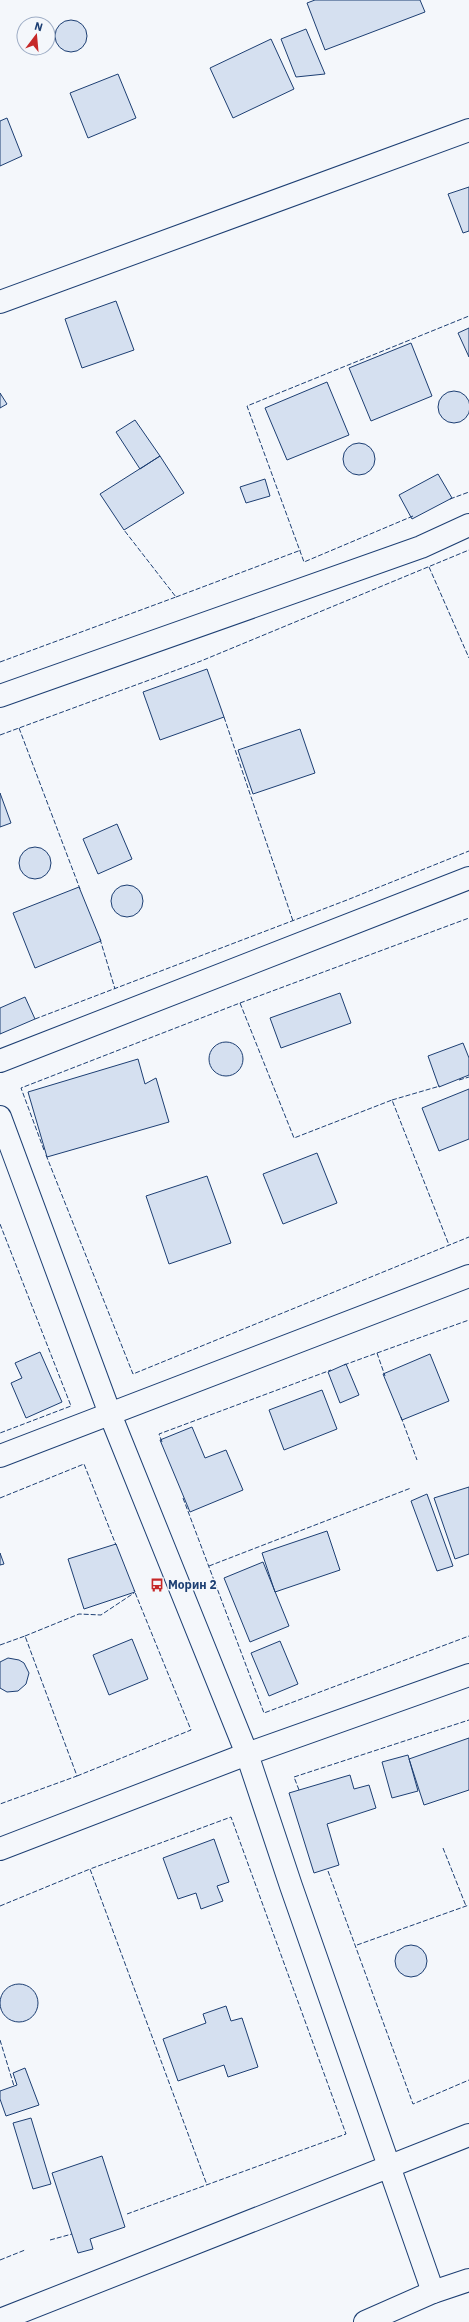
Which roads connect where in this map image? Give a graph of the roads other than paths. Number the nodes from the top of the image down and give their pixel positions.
1 (469, 130) edge
2 (0, 302) edge
3 (469, 525) edge
4 (0, 696) edge
5 (469, 878) edge
6 (0, 1061) edge
7 (0, 1117) edge
8 (469, 1276) edge
9 (110, 1414) junction
10 (0, 1456) edge
11 (469, 1675) edge
12 (247, 1754) junction
13 (0, 1849) edge
14 (469, 2135) edge
15 (390, 2167) junction
16 (469, 2280) edge
17 (433, 2292) junction
18 (0, 2320) edge
19 (365, 2322) edge

1 - 2 street
3 - 4 street
5 - 6 street
7 - 9 street
8 - 9 street
9 - 10 street
9 - 12 street
11 - 12 street
12 - 13 street
12 - 15 street
14 - 15 street
15 - 17 street
15 - 18 street
16 - 17 street
17 - 19 street

